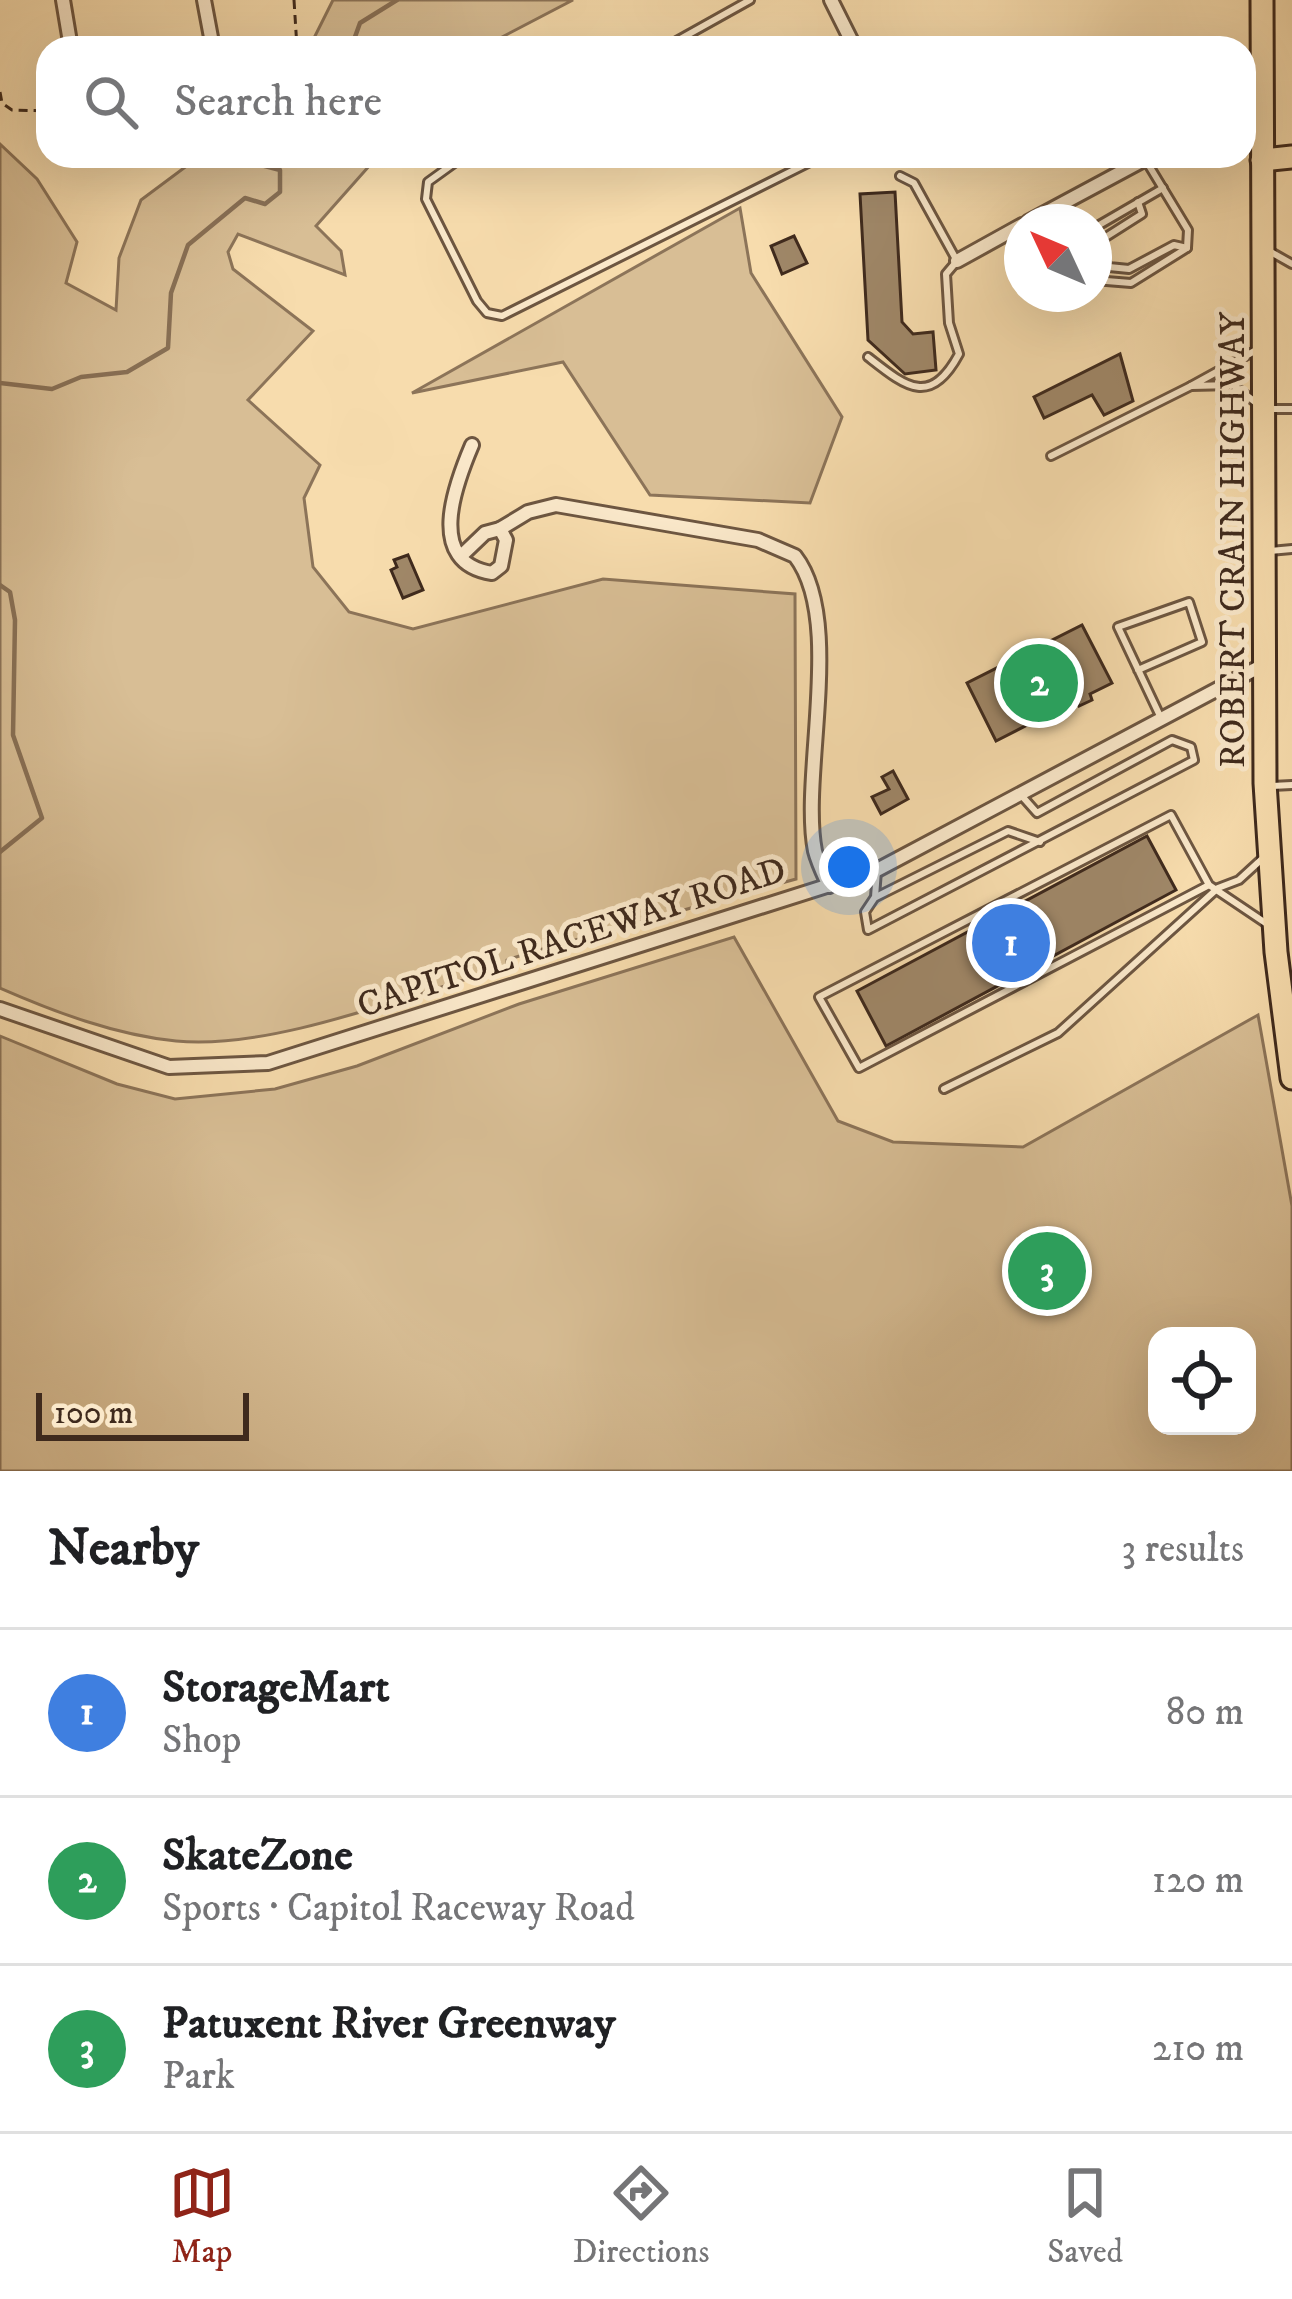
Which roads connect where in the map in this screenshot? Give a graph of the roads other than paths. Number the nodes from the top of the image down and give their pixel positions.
1 (63, 0) edge
2 (204, 0) edge
3 (750, 0) edge
4 (831, 0) edge
5 (1262, 0) edge
6 (69, 36) edge
7 (211, 36) edge
8 (686, 36) edge
9 (849, 36) edge
10 (1256, 105) edge
11 (1292, 157) edge
12 (1256, 158) edge
13 (447, 168) edge
14 (798, 168) edge
15 (1132, 168) edge
16 (1153, 168) edge
17 (1254, 168) edge
18 (900, 176) dead end
19 (1162, 188) junction
20 (1138, 202) junction
21 (1073, 204) edge
22 (1112, 217) edge
23 (1004, 235) edge
24 (1262, 247) junction
25 (1187, 248) junction
26 (957, 261) junction
27 (1292, 264) edge
28 (1112, 283) edge
29 (1263, 346) junction
30 (868, 357) dead end
31 (1191, 386) junction
32 (1264, 409) junction
33 (1292, 409) edge
34 (472, 445) dead end
35 (1051, 456) dead end
36 (500, 529) junction
37 (1292, 549) edge
38 (1265, 551) junction
39 (460, 556) junction
40 (1263, 665) junction
41 (1138, 670) junction
42 (1162, 719) junction
43 (1292, 785) edge
44 (1265, 786) junction
45 (1021, 795) junction
46 (1040, 842) junction
47 (1268, 850) junction
48 (878, 870) junction
49 (829, 886) junction
50 (1213, 887) junction
51 (875, 897) junction
52 (1274, 928) junction
53 (1284, 954) edge
54 (0, 1009) edge
55 (1292, 1078) edge
56 (944, 1089) dead end

1 - 6 street
2 - 7 street
3 - 8 lane
4 - 9 street
5 - 10 highway, ROBERT CRAIN HIGHWAY
11 - 12 highway
13 - 14 lane
15 - 21 street
16 - 19 lane
17 - 24 highway, ROBERT CRAIN HIGHWAY
18 - 26 lane
19 - 20 lane
19 - 25 lane
20 - 22 lane
20 - 25 lane
23 - 26 street
24 - 27 lane
24 - 29 highway, ROBERT CRAIN HIGHWAY
25 - 28 lane
26 - 30 lane
29 - 31 lane
29 - 32 highway, ROBERT CRAIN HIGHWAY
31 - 32 lane
31 - 35 lane
32 - 33 lane
32 - 38 highway, ROBERT CRAIN HIGHWAY
34 - 39 street
36 - 39 street
36 - 39 street
36 - 49 street
37 - 38 lane
38 - 40 highway, ROBERT CRAIN HIGHWAY
40 - 42 street, CAPITOL RACEWAY ROAD
40 - 44 highway, ROBERT CRAIN HIGHWAY
41 - 41 lane
41 - 42 lane
42 - 45 street, CAPITOL RACEWAY ROAD
43 - 44 lane
44 - 47 highway, ROBERT CRAIN HIGHWAY
45 - 46 lane
45 - 48 street, CAPITOL RACEWAY ROAD
46 - 51 lane
46 - 51 lane
47 - 50 lane
47 - 52 highway, ROBERT CRAIN HIGHWAY
48 - 49 street, CAPITOL RACEWAY ROAD
48 - 51 lane
49 - 54 street, CAPITOL RACEWAY ROAD
50 - 50 lane
50 - 52 lane
50 - 56 lane
52 - 53 highway, ROBERT CRAIN HIGHWAY
53 - 55 highway, ROBERT CRAIN HIGHWAY

